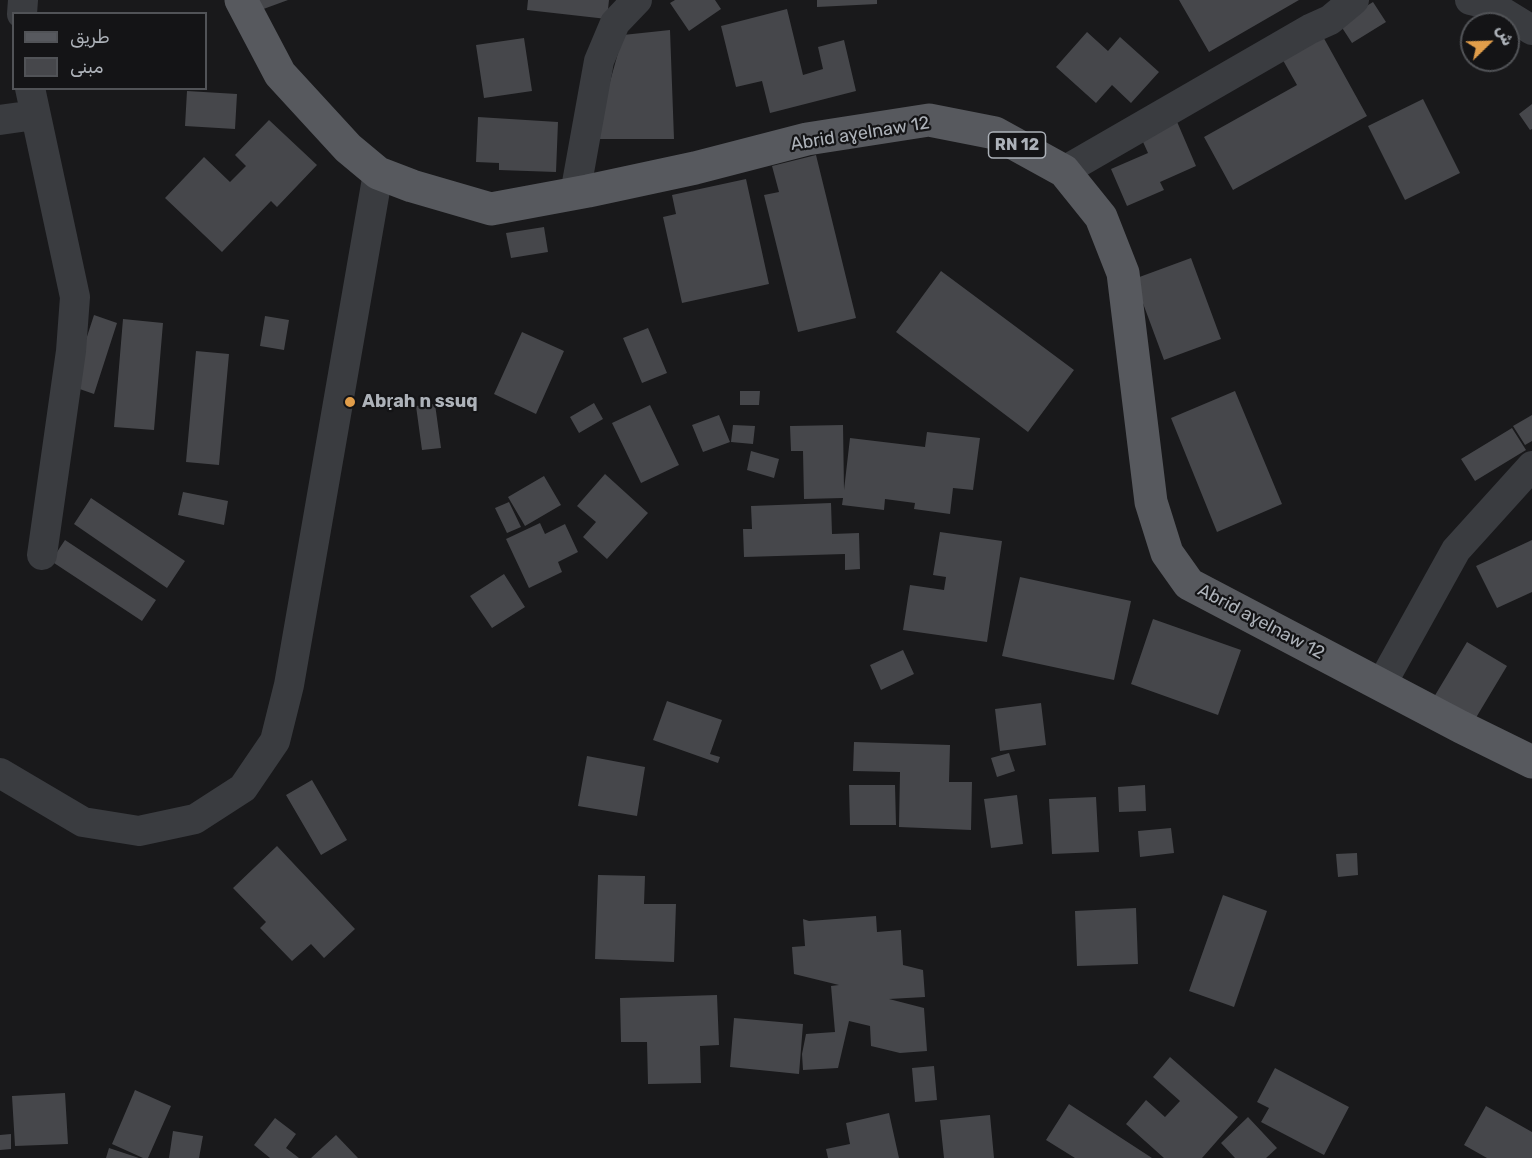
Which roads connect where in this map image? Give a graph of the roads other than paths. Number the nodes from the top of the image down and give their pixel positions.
1 (241, 0) edge
2 (638, 0) edge
3 (1354, 0) edge
4 (1470, 0) edge
5 (1532, 30) edge
6 (33, 102) edge
7 (0, 120) edge
8 (1064, 171) junction
9 (378, 174) junction
10 (575, 194) junction
11 (1532, 466) edge
12 (42, 555) dead end
13 (1381, 685) junction
14 (1532, 762) edge
15 (0, 773) edge

1 - 9 main road, Abrid aɣelnaw 12 / RN 12
2 - 10 street
3 - 8 street
4 - 5 street
6 - 7 street
6 - 12 street
8 - 10 main road, Abrid aɣelnaw 12 / RN 12
8 - 13 main road, Abrid aɣelnaw 12 / RN 12
9 - 10 main road, Abrid aɣelnaw 12 / RN 12
9 - 15 street
11 - 13 street
13 - 14 main road, Abrid aɣelnaw 12 / RN 12

